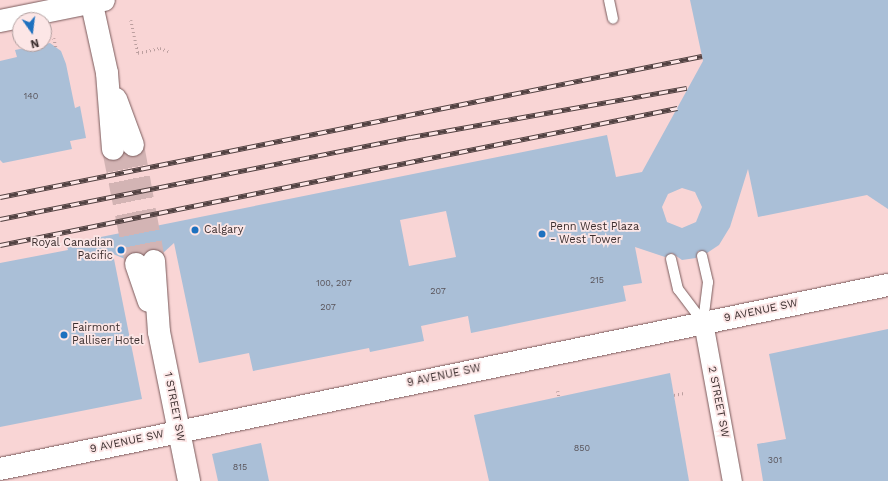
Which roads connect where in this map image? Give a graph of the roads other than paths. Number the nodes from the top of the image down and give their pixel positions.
1 (609, 0) edge
2 (95, 1) edge
3 (613, 19) dead end
4 (0, 21) edge
5 (123, 147) tunnel mouth
6 (702, 256) dead end
7 (672, 259) dead end
8 (145, 262) tunnel mouth
9 (888, 285) edge
10 (703, 322) junction
11 (179, 431) junction
12 (0, 469) edge
13 (188, 481) edge
14 (732, 481) edge

1 - 3 lane
2 - 4 main road
2 - 5 main road
6 - 10 lane
7 - 10 lane
8 - 11 main road, 1 STREET SW
9 - 10 main road, 9 AVENUE SW
10 - 11 main road, 9 AVENUE SW
10 - 14 street, 2 STREET SW
11 - 12 main road, 9 AVENUE SW
11 - 13 main road, 1 STREET SW

